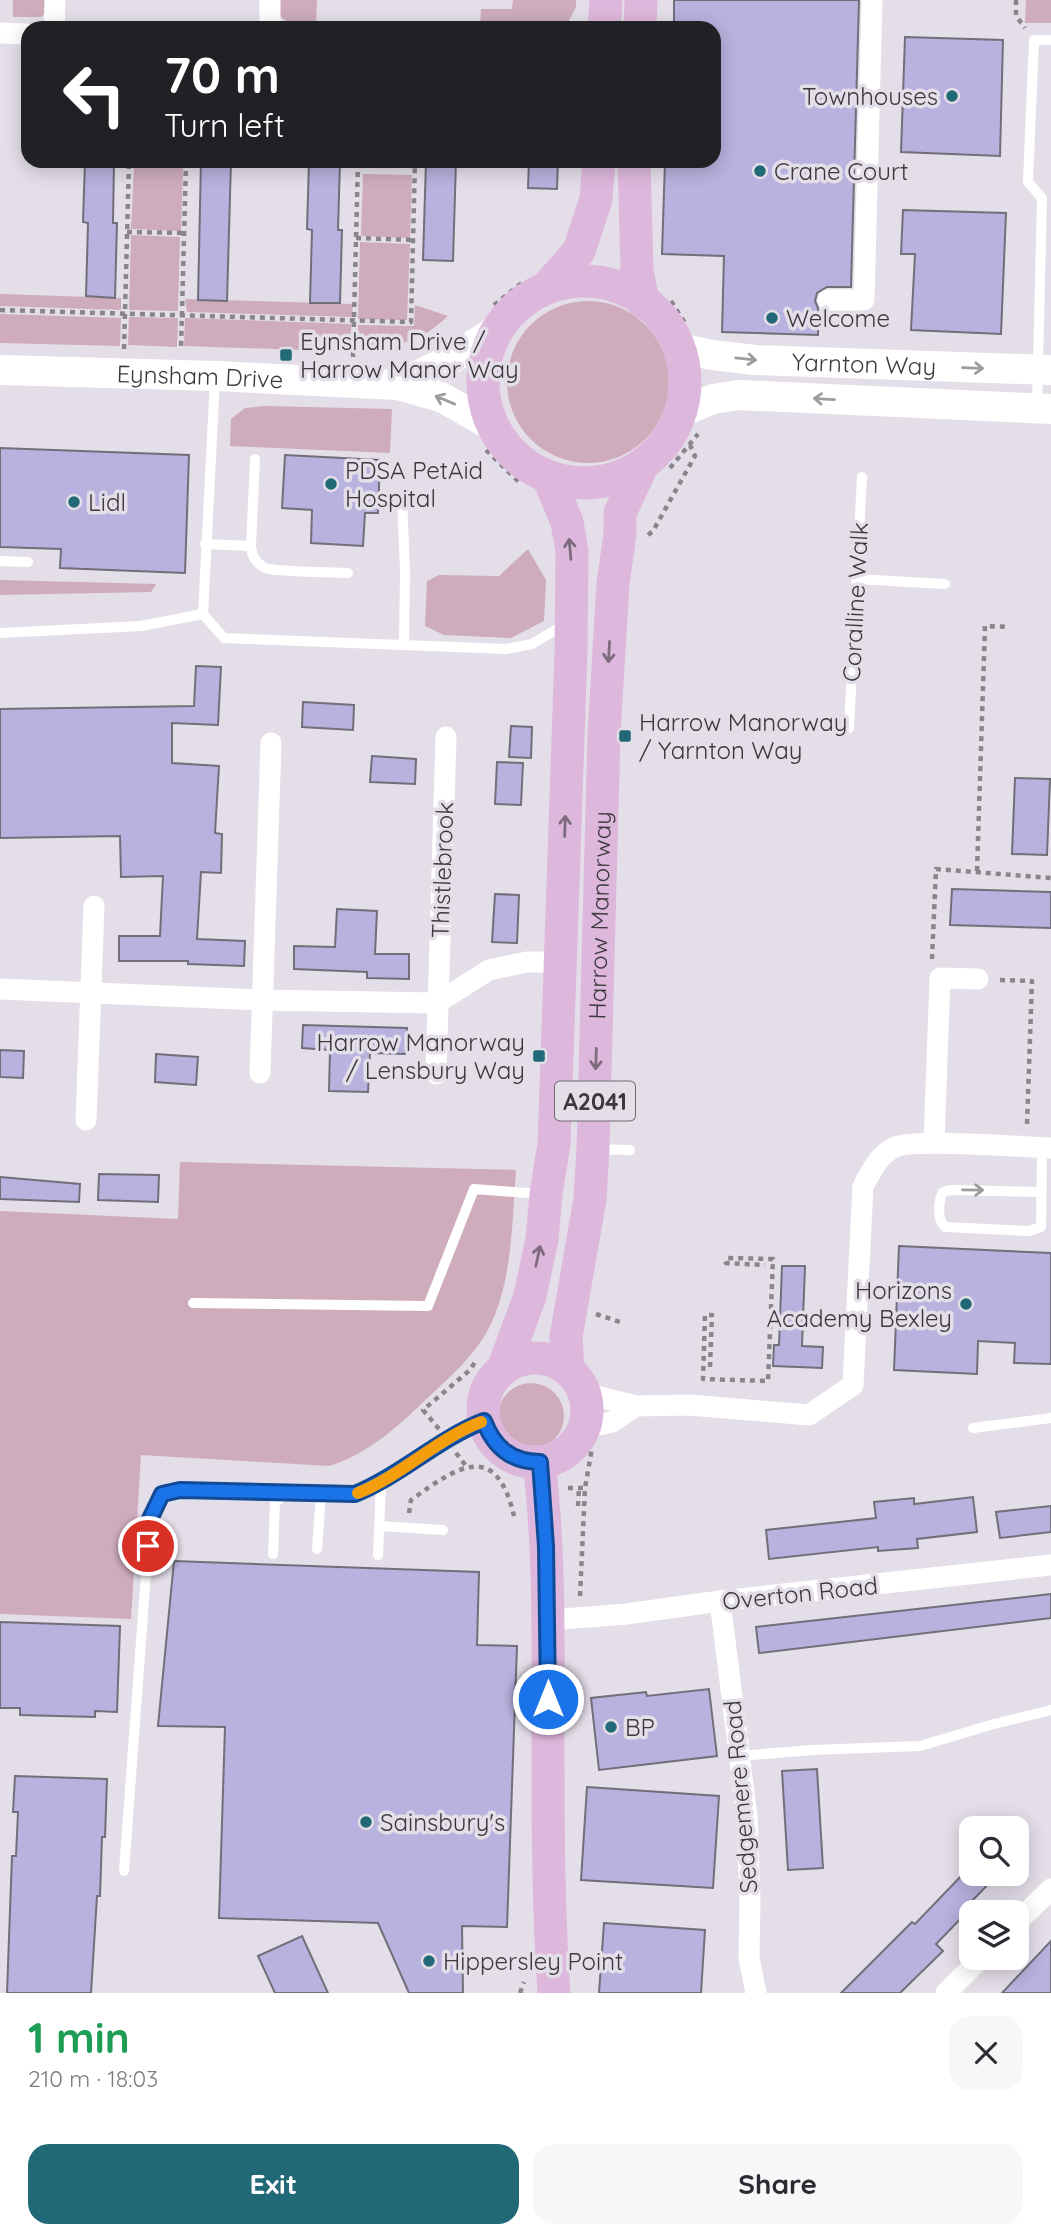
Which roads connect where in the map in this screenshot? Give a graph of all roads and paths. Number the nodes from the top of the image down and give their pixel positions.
1 (55, 0) edge
2 (270, 0) edge
3 (606, 0) edge
4 (641, 0) edge
5 (872, 0) edge
6 (1016, 0) edge
7 (1016, 16) dead end
8 (54, 21) edge
9 (270, 21) edge
10 (604, 21) edge
11 (640, 21) edge
12 (0, 33) edge
13 (21, 34) edge
14 (1051, 40) edge
15 (129, 168) edge
16 (186, 168) edge
17 (358, 168) edge
18 (415, 168) edge
19 (598, 168) edge
20 (635, 168) edge
21 (127, 232) junction
22 (184, 233) junction
23 (356, 238) junction
24 (413, 240) junction
25 (548, 285) junction
26 (656, 299) junction
27 (828, 300) dead end
28 (0, 310) edge
29 (125, 313) junction
30 (182, 315) junction
31 (355, 321) junction
32 (497, 330) junction
33 (683, 336) junction
34 (353, 365) dead end
35 (0, 370) edge
36 (1045, 370) edge
37 (123, 374) junction
38 (180, 376) junction
39 (216, 376) junction
40 (398, 385) junction
41 (1044, 409) edge
42 (682, 412) junction
43 (489, 424) junction
44 (690, 445) dead end
45 (255, 459) dead end
46 (643, 464) junction
47 (548, 477) junction
48 (862, 477) dead end
49 (402, 496) dead end
50 (653, 531) dead end
51 (205, 544) junction
52 (251, 546) junction
53 (0, 561) edge
54 (28, 562) dead end
55 (348, 573) dead end
56 (856, 579) junction
57 (946, 584) dead end
58 (203, 614) junction
59 (571, 619) junction
60 (1009, 626) dead end
61 (0, 633) edge
62 (404, 645) junction
63 (849, 728) dead end
64 (446, 737) dead end
65 (271, 743) dead end
66 (977, 871) junction
67 (1051, 878) edge
68 (94, 906) dead end
69 (559, 962) junction
70 (940, 978) junction
71 (978, 979) joint
72 (0, 989) edge
73 (92, 993) junction
74 (262, 1000) junction
75 (437, 1003) junction
76 (260, 1073) dead end
77 (436, 1074) dead end
78 (86, 1120) dead end
79 (934, 1143) junction
80 (1040, 1147) edge
81 (593, 1149) junction
82 (630, 1150) dead end
83 (1042, 1192) junction
84 (546, 1194) junction
85 (765, 1265) dead end
86 (193, 1303) dead end
87 (589, 1311) dead end
88 (623, 1323) dead end
89 (490, 1364) junction
90 (710, 1367) dead end
91 (576, 1381) junction
92 (636, 1406) junction
93 (428, 1416) dead end
94 (1051, 1418) edge
95 (484, 1421) junction
96 (584, 1428) junction
97 (973, 1428) dead end
98 (461, 1460) dead end
99 (540, 1462) junction
100 (466, 1466) junction
101 (381, 1483) junction
102 (580, 1488) junction
103 (285, 1493) junction
104 (507, 1493) junction
105 (513, 1493) dead end
106 (321, 1495) junction
107 (578, 1506) dead end
108 (513, 1512) dead end
109 (379, 1526) junction
110 (409, 1528) junction
111 (443, 1530) dead end
112 (317, 1549) dead end
113 (273, 1554) dead end
114 (378, 1555) dead end
115 (1051, 1566) edge
116 (579, 1600) dead end
117 (720, 1601) junction
118 (548, 1620) junction
119 (1051, 1710) edge
120 (739, 1756) junction
121 (124, 1871) dead end
122 (1051, 1889) edge
123 (1029, 1910) edge
124 (969, 1970) edge
125 (554, 1993) edge
126 (756, 1993) edge
127 (946, 1993) edge

1 - 8 street
2 - 9 street
3 - 10 main road
4 - 11 main road
5 - 27 street
6 - 7 path
12 - 13 street
14 - 36 lane
15 - 21 path
16 - 22 path
17 - 23 path
18 - 24 path
19 - 25 main road, A2041
20 - 26 main road
21 - 22 path
21 - 29 path
22 - 30 path
23 - 24 path
23 - 31 path
24 - 31 path
25 - 26 main road, A2041
25 - 32 main road, A2041
26 - 33 path
26 - 33 main road, A2041
28 - 29 path
29 - 30 path
29 - 37 path
30 - 31 path
30 - 38 path
31 - 34 path
32 - 40 street, Eynsham Drive
32 - 43 main road, A2041
33 -> 36 street, Yarnton Way
33 - 42 main road, A2041
35 - 37 street, Eynsham Drive
36 - 41 lane
37 - 38 street, Eynsham Drive
38 - 39 street, Eynsham Drive
39 - 40 street, Eynsham Drive
39 - 51 lane
43 -> 40 street, Eynsham Drive
41 -> 42 street, Yarnton Way
42 - 46 main road, A2041
43 - 47 main road, A2041
44 - 50 path
45 - 52 lane
46 - 47 main road, A2041
46 -> 81 main road, Harrow Manorway / A2041
59 -> 47 main road, Harrow Manorway / A2041
48 - 56 lane, Coralline Walk
49 - 62 lane
51 - 52 lane
51 - 58 lane
52 - 55 lane
53 - 54 lane
56 - 57 lane
56 - 63 lane, Coralline Walk
58 - 61 lane
58 - 62 lane
59 - 62 lane
69 -> 59 main road, Harrow Manorway / A2041
60 - 66 path
64 - 75 street, Thistlebrook
65 - 74 street
66 - 67 path
66 - 70 path
68 - 73 street
69 - 75 street
69 - 84 main road, Harrow Manorway / A2041
70 - 71 street
70 - 79 street
71 - 80 path
72 - 73 street
73 - 74 street
73 - 78 street
74 - 75 street
74 - 76 street
75 - 77 street, Thistlebrook
79 - 80 street
79 - 92 street
80 - 83 lane
81 - 82 lane
81 - 91 main road, Harrow Manorway / A2041
83 -> 83 lane
84 - 86 lane
89 -> 84 main road, Harrow Manorway / A2041
85 - 90 path
87 - 88 path
89 - 91 main road
89 - 93 path
89 - 95 main road
91 - 92 street
91 - 96 main road
92 - 96 street
94 - 97 lane
95 - 99 main road
95 - 101 lane
96 - 99 main road
96 - 102 path
98 - 100 path
99 - 118 main road
100 - 104 path
100 - 110 path
101 - 106 lane
101 - 109 lane
102 - 107 path
102 - 116 path
103 - 106 lane
103 - 113 lane
103 - 121 lane
104 - 105 path
104 - 108 path
106 - 112 lane
109 - 110 lane
109 - 114 lane
110 - 111 lane
115 - 117 street, Overton Road
117 - 118 street, Overton Road
117 - 120 street, Sedgemere Road
118 - 125 main road
119 - 120 lane
120 - 126 street, Sedgemere Road
122 - 123 street
124 - 127 street

